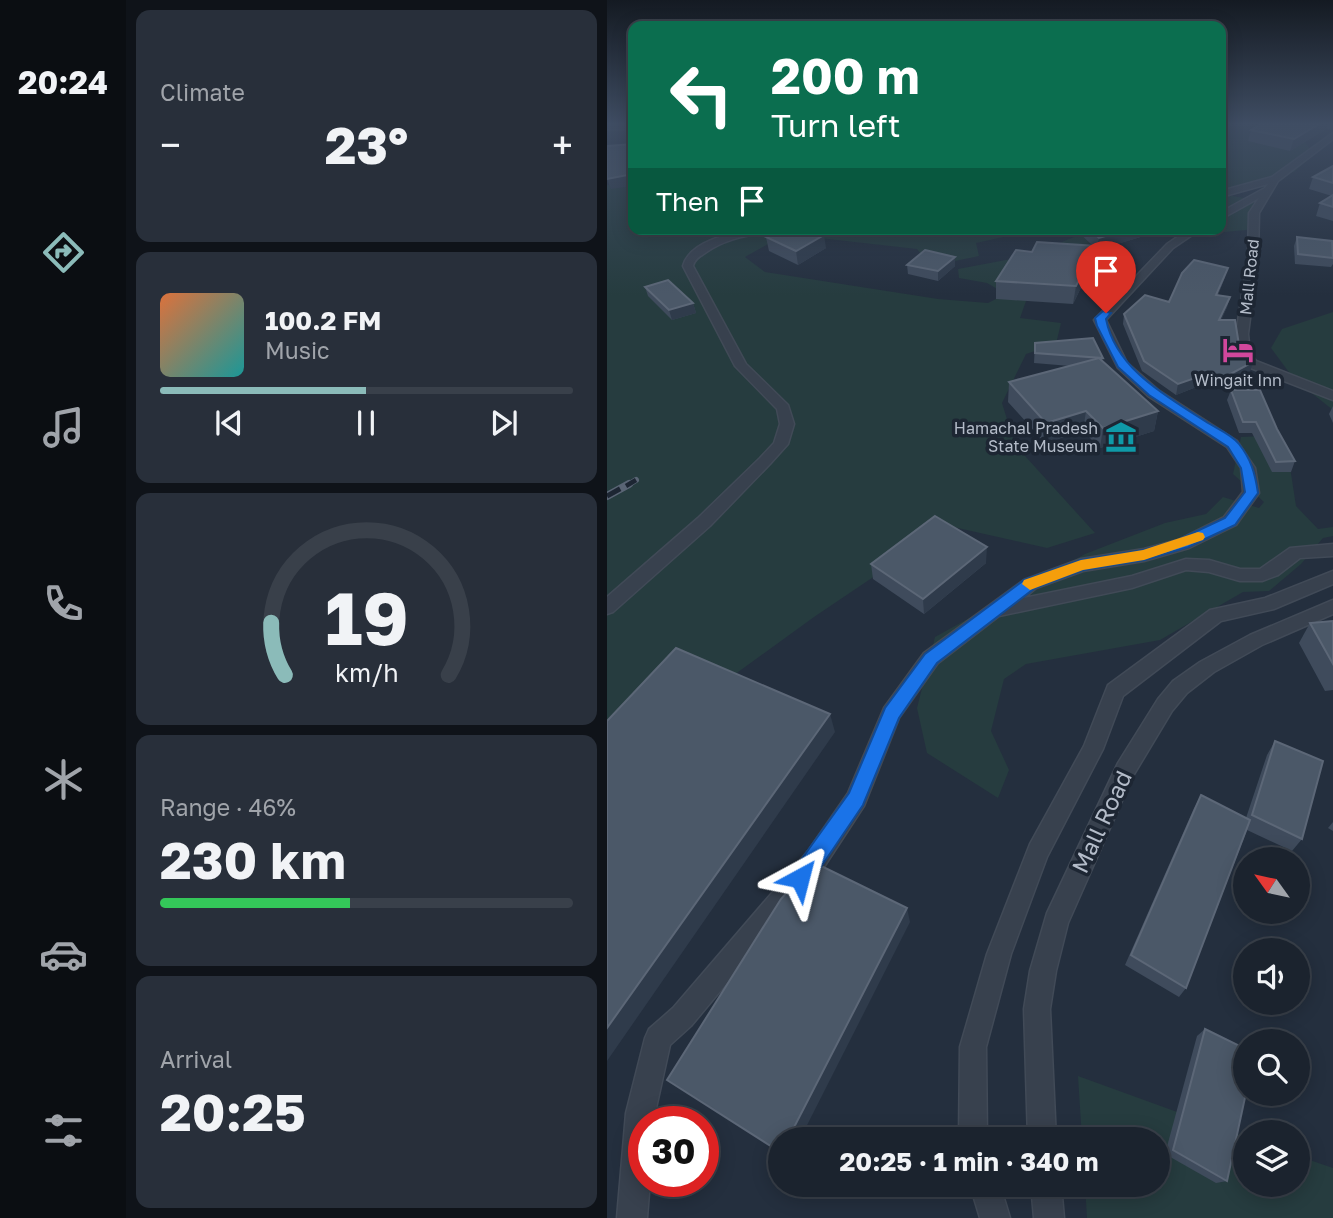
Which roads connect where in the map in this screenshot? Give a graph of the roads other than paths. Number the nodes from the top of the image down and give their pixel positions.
1 (1268, 181) edge
2 (1273, 181) edge
3 (1265, 191) junction
4 (1226, 193) edge
5 (1226, 213) edge
6 (742, 235) edge
7 (1187, 235) edge
8 (1333, 396) edge
9 (1333, 550) edge
10 (1333, 577) edge
11 (1333, 606) edge
12 (607, 607) edge
13 (988, 613) junction
14 (973, 1127) edge
15 (1042, 1127) edge
16 (989, 1197) edge
17 (1047, 1197) edge
18 (632, 1218) edge
19 (995, 1218) edge
20 (1049, 1218) edge

1 - 4 street
2 - 3 street, Mall Road
3 - 5 street
3 - 8 street, Mall Road
6 - 12 street
7 - 13 street
9 - 13 street
10 - 14 street
11 - 15 street, Mall Road
13 - 18 street
16 - 19 street
17 - 20 street

